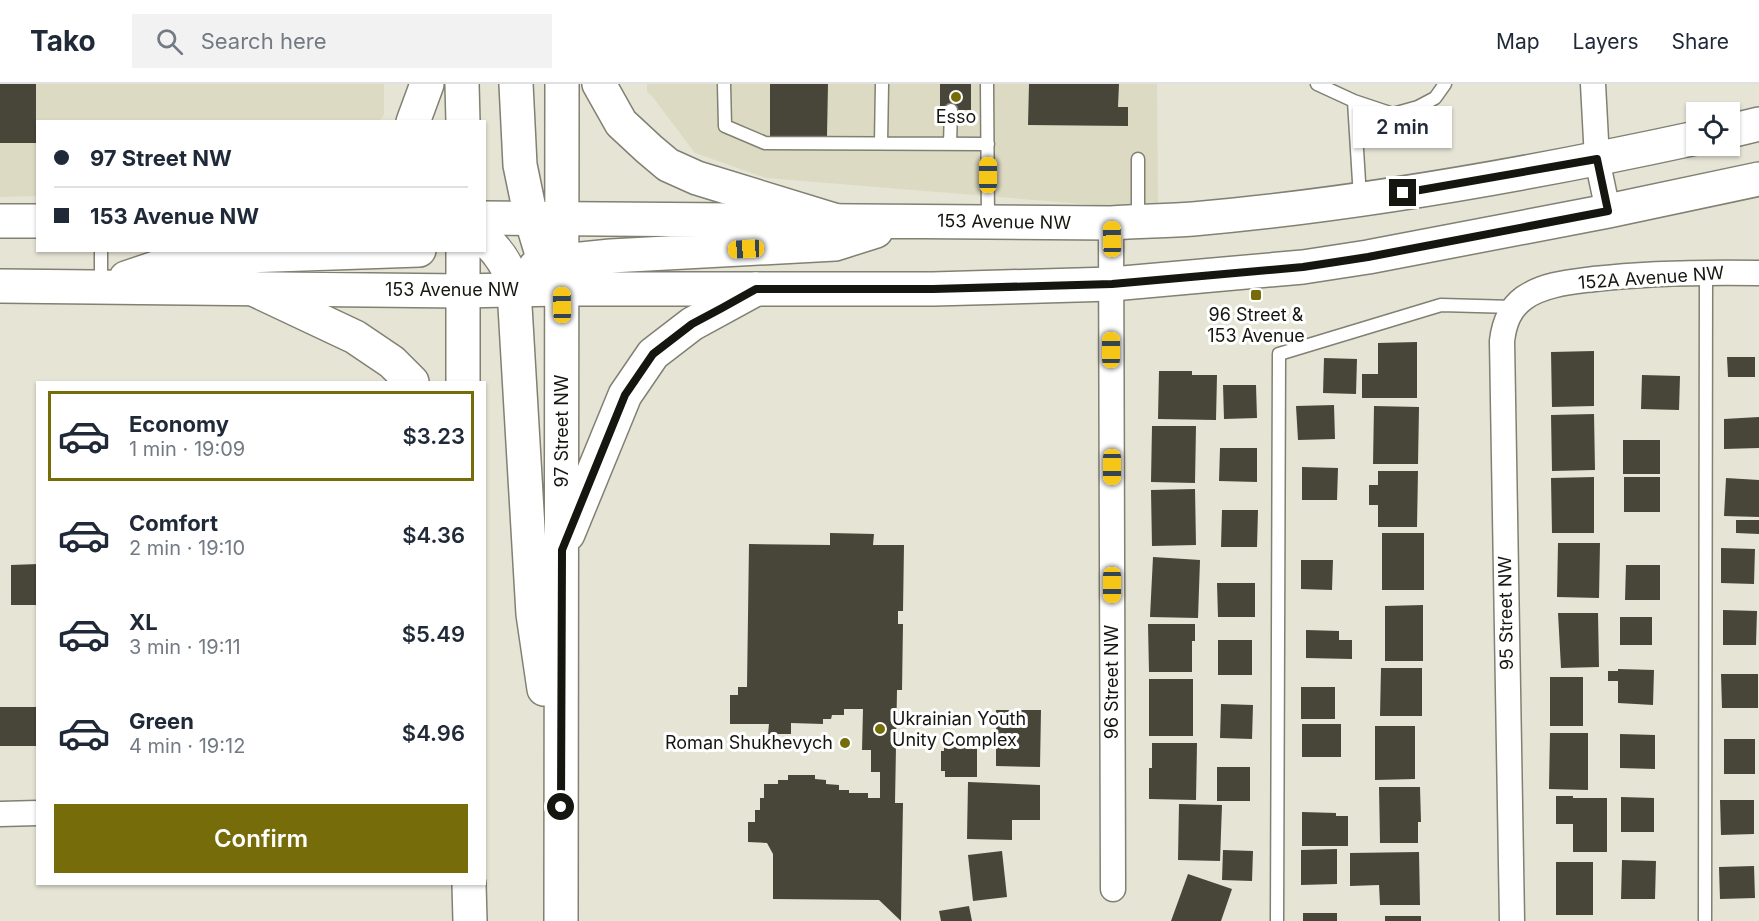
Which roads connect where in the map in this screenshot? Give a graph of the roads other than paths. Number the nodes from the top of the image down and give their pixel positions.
1 (428, 84) edge
2 (462, 84) edge
3 (516, 84) edge
4 (562, 84) edge
5 (599, 84) edge
6 (724, 84) edge
7 (882, 84) edge
8 (987, 84) edge
9 (1317, 84) edge
10 (1445, 84) edge
11 (1593, 84) edge
12 (1353, 101) junction
13 (951, 110) dead end
14 (414, 120) edge
15 (463, 120) edge
16 (1759, 124) edge
17 (1740, 129) edge
18 (1686, 140) edge
19 (881, 143) junction
20 (950, 144) junction
21 (988, 144) junction
22 (1138, 159) dead end
23 (1597, 159) junction
24 (1759, 179) edge
25 (1360, 200) junction
26 (1608, 211) junction
27 (0, 221) edge
28 (36, 221) edge
29 (837, 221) junction
30 (908, 221) junction
31 (542, 222) junction
32 (987, 222) junction
33 (1125, 222) junction
34 (486, 237) edge
35 (486, 243) edge
36 (101, 252) edge
37 (360, 252) edge
38 (476, 252) edge
39 (557, 271) junction
40 (1706, 273) junction
41 (1759, 273) edge
42 (512, 282) junction
43 (1112, 284) junction
44 (0, 286) edge
45 (101, 287) junction
46 (251, 288) junction
47 (756, 289) junction
48 (462, 291) junction
49 (1514, 307) junction
50 (411, 381) edge
51 (462, 381) edge
52 (562, 550) junction
53 (561, 807) junction
54 (36, 813) edge
55 (0, 814) edge
56 (469, 885) edge
57 (1113, 889) dead end
58 (470, 921) edge
59 (561, 921) edge
60 (1277, 921) edge
61 (1512, 921) edge
62 (1705, 921) edge

1 - 14 main road
2 - 15 main road
3 - 31 main road
4 - 31 main road, 97 Street NW
5 - 29 main road
6 - 19 lane
7 - 19 lane
8 - 21 lane
9 - 12 lane
10 - 12 lane
11 - 23 street
12 - 25 lane
13 - 20 lane
16 - 17 main road
18 - 23 main road, 153 Avenue NW
19 - 20 lane
20 - 21 lane
21 - 32 lane
22 - 33 lane
23 - 25 main road, 153 Avenue NW
23 - 26 street
24 - 26 main road, 153 Avenue NW
25 - 33 main road, 153 Avenue NW
26 - 43 main road, 153 Avenue NW
27 - 28 main road
29 - 30 main road, 153 Avenue NW
29 - 31 main road, 153 Avenue NW
30 - 32 main road, 153 Avenue NW
30 - 39 main road
31 - 34 main road, 153 Avenue NW
31 - 39 main road, 97 Street NW
32 - 33 main road, 153 Avenue NW
33 - 43 street, 96 Street NW
35 - 42 main road
36 - 45 lane
37 - 45 main road
38 - 48 main road
39 - 42 main road, 153 Avenue NW
39 - 47 main road, 153 Avenue NW
39 - 52 main road, 97 Street NW
40 - 41 street, 152A Avenue NW
40 - 49 street, 152A Avenue NW
40 - 62 lane
42 - 48 main road, 153 Avenue NW
42 - 53 main road
43 - 47 main road, 153 Avenue NW
43 - 57 street, 96 Street NW
44 - 45 main road, 153 Avenue NW
45 - 46 main road, 153 Avenue NW
46 - 48 main road, 153 Avenue NW
46 - 50 main road
47 - 52 main road
48 - 51 main road
49 - 60 lane
49 - 61 street, 95 Street NW
52 - 53 main road, 97 Street NW
53 - 59 main road, 97 Street NW
54 - 55 street
56 - 58 main road

